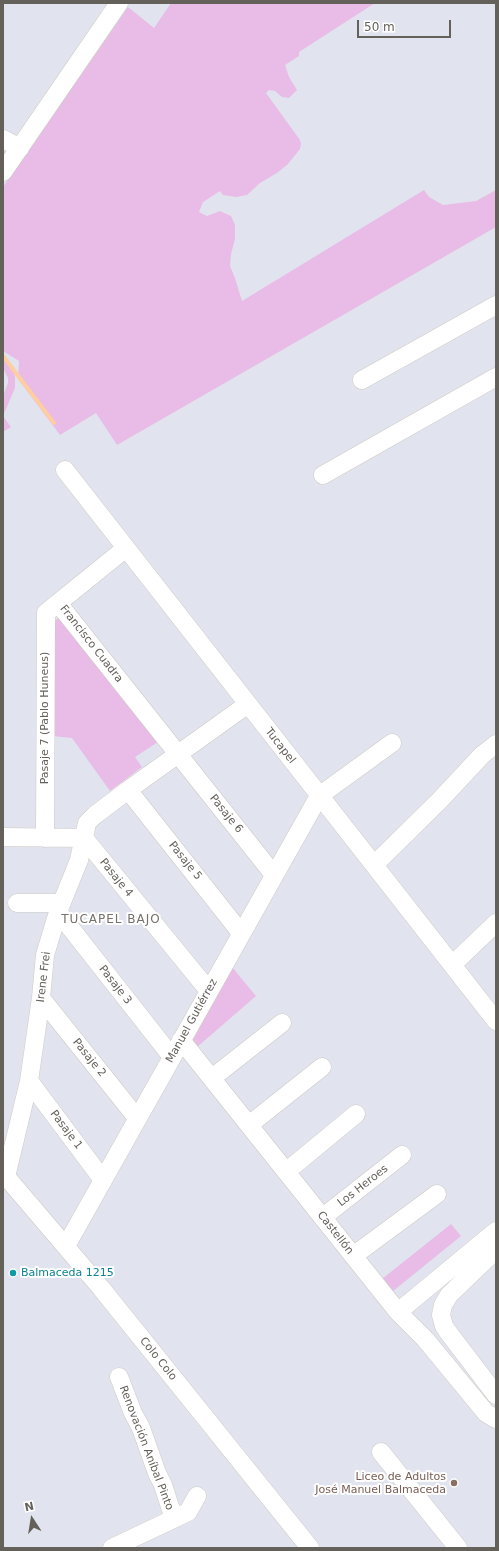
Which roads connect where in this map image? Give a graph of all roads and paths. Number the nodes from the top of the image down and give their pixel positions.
1 (119, 3) edge
2 (3, 139) edge
3 (20, 148) junction
4 (3, 172) edge
5 (496, 305) edge
6 (496, 377) edge
7 (362, 380) dead end
8 (66, 470) dead end
9 (323, 475) dead end
10 (126, 548) junction
11 (58, 603) junction
12 (248, 704) junction
13 (392, 744) dead end
14 (496, 744) edge
15 (178, 754) junction
16 (128, 790) junction
17 (319, 796) junction
18 (3, 837) edge
19 (45, 838) junction
20 (84, 838) junction
21 (374, 866) junction
22 (274, 875) junction
23 (17, 903) dead end
24 (60, 908) junction
25 (496, 923) edge
26 (242, 933) junction
27 (452, 965) junction
28 (208, 991) junction
29 (42, 998) junction
30 (496, 1021) edge
31 (282, 1023) dead end
32 (181, 1040) junction
33 (172, 1057) junction
34 (322, 1067) dead end
35 (212, 1078) junction
36 (28, 1080) junction
37 (356, 1114) dead end
38 (137, 1118) junction
39 (250, 1125) junction
40 (402, 1155) dead end
41 (287, 1171) junction
42 (5, 1175) edge
43 (103, 1180) junction
44 (437, 1194) dead end
45 (323, 1217) junction
46 (496, 1231) edge
47 (66, 1246) junction
48 (496, 1250) edge
49 (354, 1256) junction
50 (398, 1312) junction
51 (119, 1377) dead end
52 (496, 1395) edge
53 (496, 1419) edge
54 (381, 1452) dead end
55 (197, 1496) dead end
56 (174, 1519) junction
57 (112, 1548) edge
58 (310, 1548) edge
59 (458, 1548) edge

1 - 3 street
2 - 3 street
3 - 4 street
5 - 7 street
6 - 9 street
8 - 10 street, Tucapel
10 - 11 street, Francisco Cuadra
10 - 12 street, Tucapel
11 - 15 street, Francisco Cuadra
11 - 19 street, Pasaje 7 (Pablo Huneus)
12 - 15 street, Irene Frei
12 - 17 street, Tucapel
13 - 17 street
14 - 21 street
15 - 16 street, Irene Frei
15 - 22 street, Pasaje 6
16 - 20 street, Irene Frei
16 - 26 street, Pasaje 5
17 - 21 street, Tucapel
17 - 22 street, Manuel Gutiérrez
18 - 19 street
19 - 20 street
20 - 24 street, Irene Frei
20 - 28 street, Pasaje 4
21 - 27 street, Tucapel
22 - 26 street, Manuel Gutiérrez
23 - 24 street
24 - 29 street, Irene Frei
24 - 33 street, Pasaje 3
25 - 27 street
26 - 28 street, Manuel Gutiérrez
27 - 30 street, Tucapel
28 - 32 street, Manuel Gutiérrez
29 - 36 street, Irene Frei
29 - 38 street, Pasaje 2
31 - 35 street
32 - 33 street, Manuel Gutiérrez
32 - 35 street, Castellón
33 - 38 street, Manuel Gutiérrez
34 - 39 street
35 - 39 street, Castellón
36 - 42 street, Irene Frei
36 - 43 street, Pasaje 1
37 - 41 street
38 - 43 street, Manuel Gutiérrez
39 - 41 street, Castellón
40 - 45 street, Los Heroes
41 - 45 street, Castellón
42 - 47 street, Colo Colo
43 - 47 street, Manuel Gutiérrez
44 - 49 street
45 - 49 street, Castellón
46 - 50 street
47 - 58 street, Colo Colo
48 - 52 street
49 - 50 street, Castellón
50 - 53 street, Castellón
51 - 56 street, Renovación Aníbal Pinto
54 - 59 street
55 - 56 street
56 - 57 street

